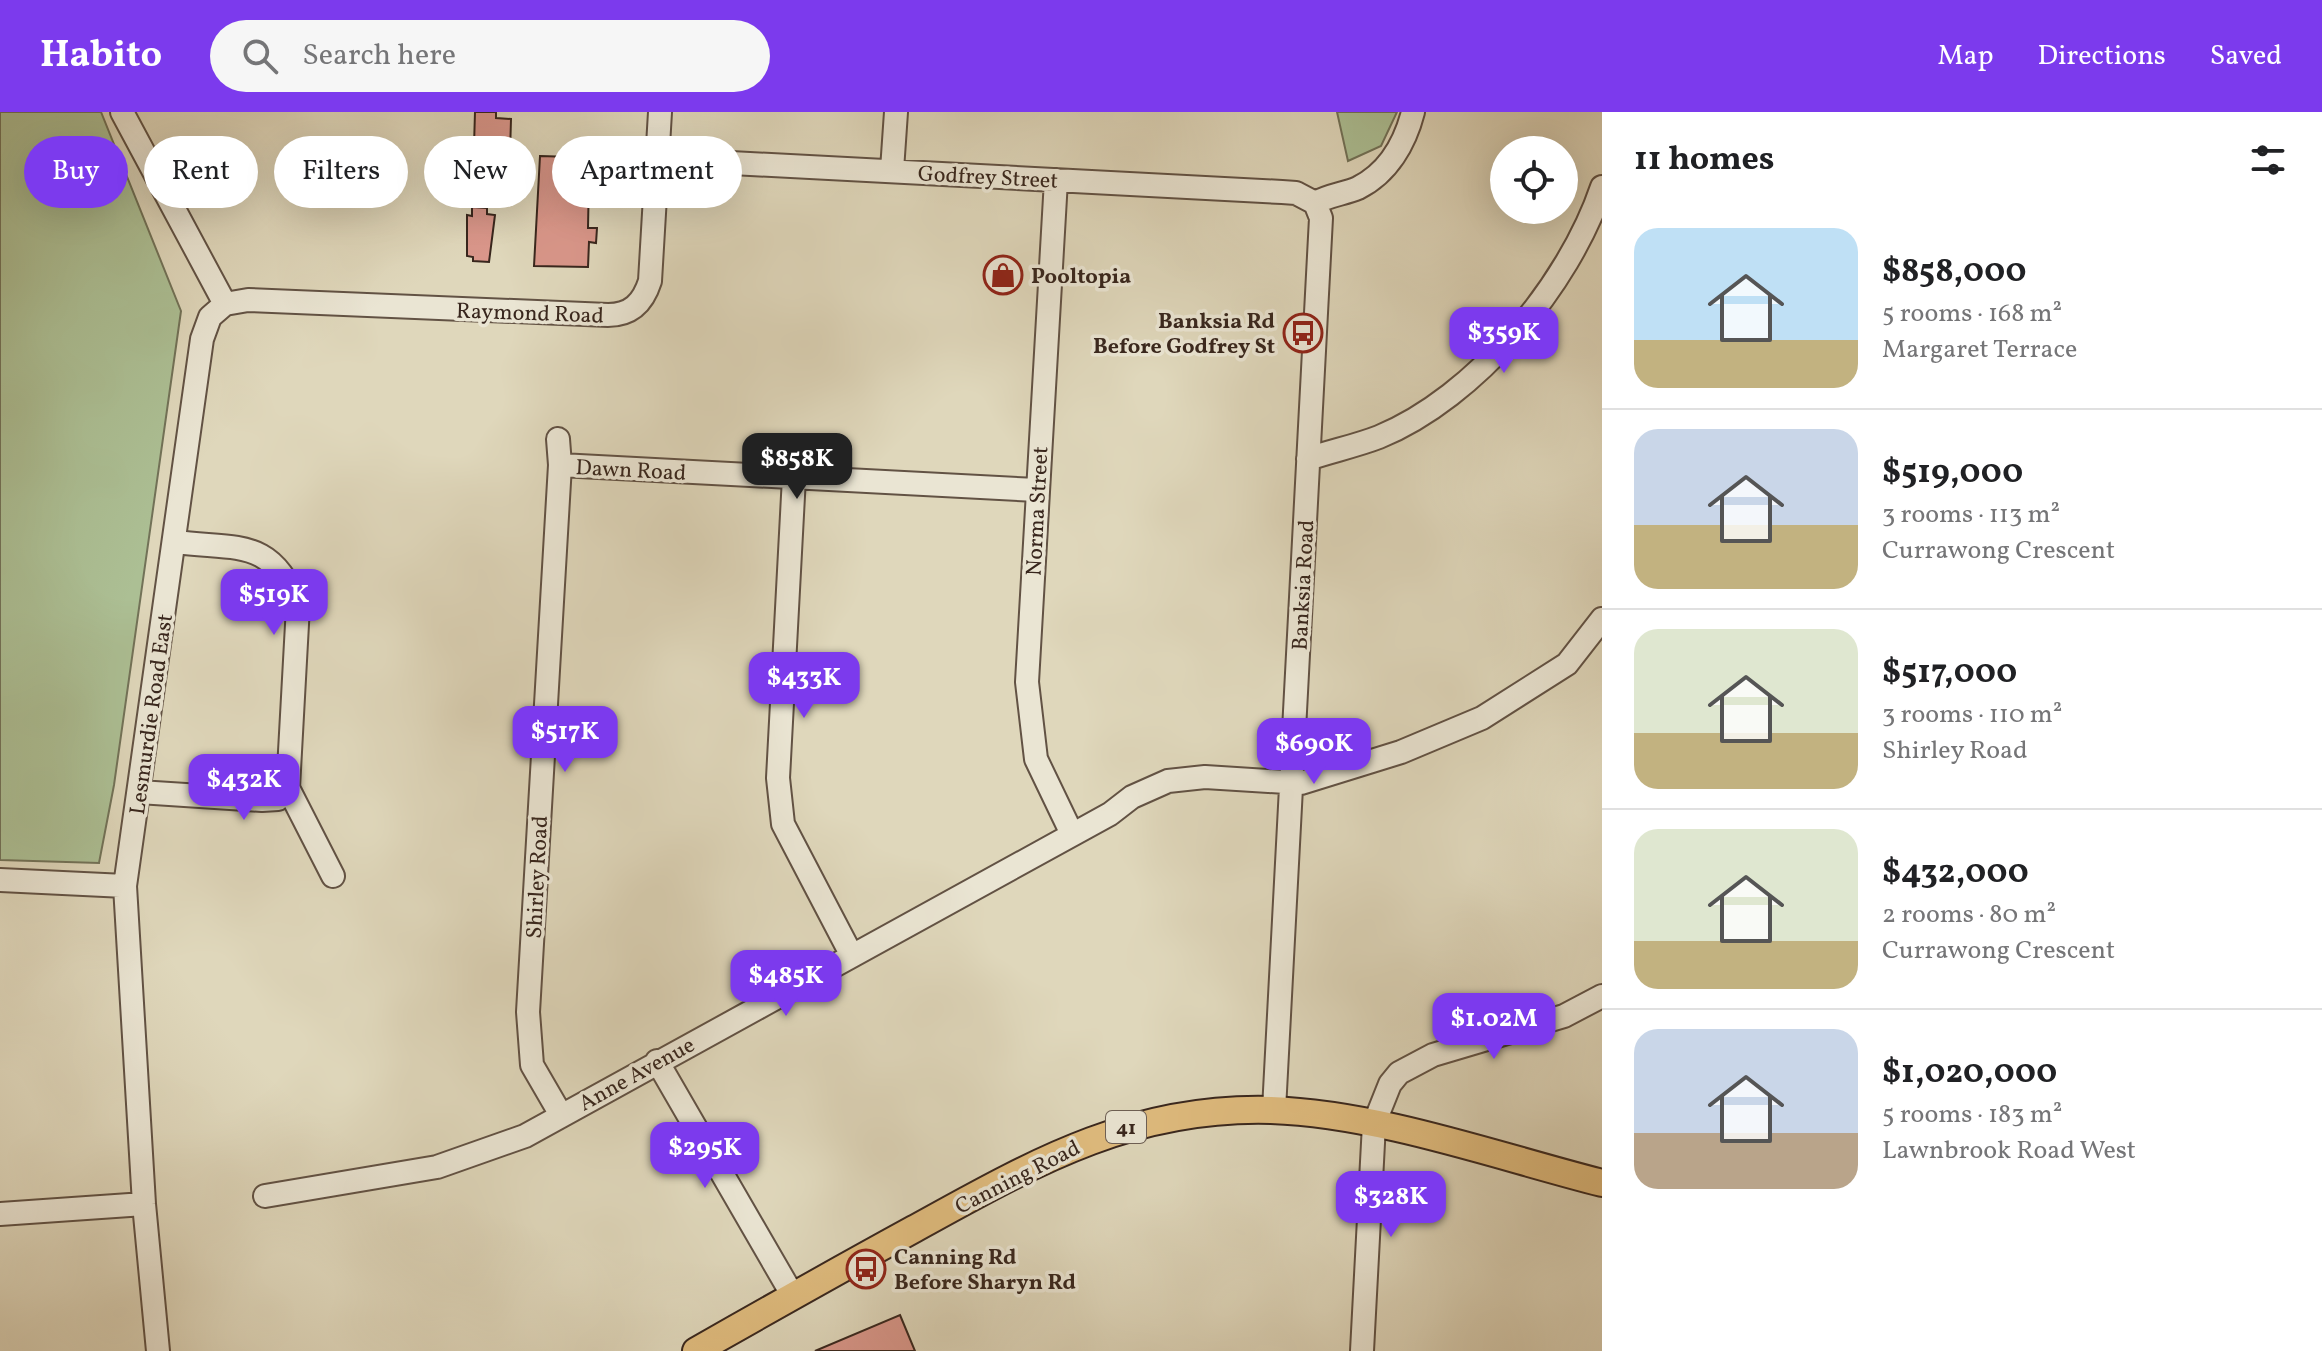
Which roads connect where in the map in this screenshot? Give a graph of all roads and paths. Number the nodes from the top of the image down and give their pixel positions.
1 (122, 112) edge
2 (660, 112) edge
3 (896, 112) edge
4 (1413, 112) edge
5 (658, 136) edge
6 (742, 163) edge
7 (892, 170) junction
8 (1056, 180) junction
9 (1602, 187) edge
10 (1315, 203) junction
11 (654, 208) edge
12 (225, 304) junction
13 (558, 439) dead end
14 (1308, 459) junction
15 (560, 465) junction
16 (794, 477) junction
17 (1037, 490) junction
18 (176, 542) junction
19 (1602, 619) edge
20 (1291, 783) junction
21 (288, 788) junction
22 (139, 792) junction
23 (1072, 834) junction
24 (333, 876) dead end
25 (0, 880) edge
26 (125, 886) junction
27 (852, 956) junction
28 (1602, 996) edge
29 (657, 1061) junction
30 (1274, 1110) junction
31 (561, 1115) junction
32 (1374, 1124) junction
33 (1602, 1183) edge
34 (265, 1196) dead end
35 (144, 1204) junction
36 (0, 1214) edge
37 (793, 1296) junction
38 (158, 1351) edge
39 (696, 1351) edge
40 (1362, 1351) edge

1 - 12 street
2 - 5 street, Raymond Road
3 - 7 street
4 - 10 street
6 - 7 street, Godfrey Street
7 - 8 street, Godfrey Street
8 - 10 street, Godfrey Street
8 - 17 street, Norma Street
9 - 14 street
10 - 14 street, Banksia Road
11 - 12 street, Raymond Road
12 - 18 street, Lesmurdie Road East
13 - 15 street, Shirley Road
14 - 20 street, Banksia Road
15 - 16 street, Dawn Road
15 - 31 street, Shirley Road
16 - 17 street, Dawn Road
16 - 27 street
17 - 23 street, Norma Street
18 - 21 street
18 - 22 street, Lesmurdie Road East
19 - 20 street, Anne Avenue
20 - 23 street, Anne Avenue
20 - 30 street, Banksia Road
21 - 22 street
21 - 24 street
22 - 26 street, Lesmurdie Road East
23 - 27 street, Anne Avenue
25 - 26 street
26 - 35 street, Lesmurdie Road East
27 - 29 street, Anne Avenue
28 - 32 street
29 - 31 street, Anne Avenue
29 - 37 street
30 - 32 main road, Canning Road / 41
30 - 37 main road, Canning Road / 41
31 - 34 street, Anne Avenue
32 - 33 main road, Canning Road / 41
32 - 40 street
35 - 36 street
35 - 38 street, Lesmurdie Road East
37 - 39 main road, Canning Road / 41

